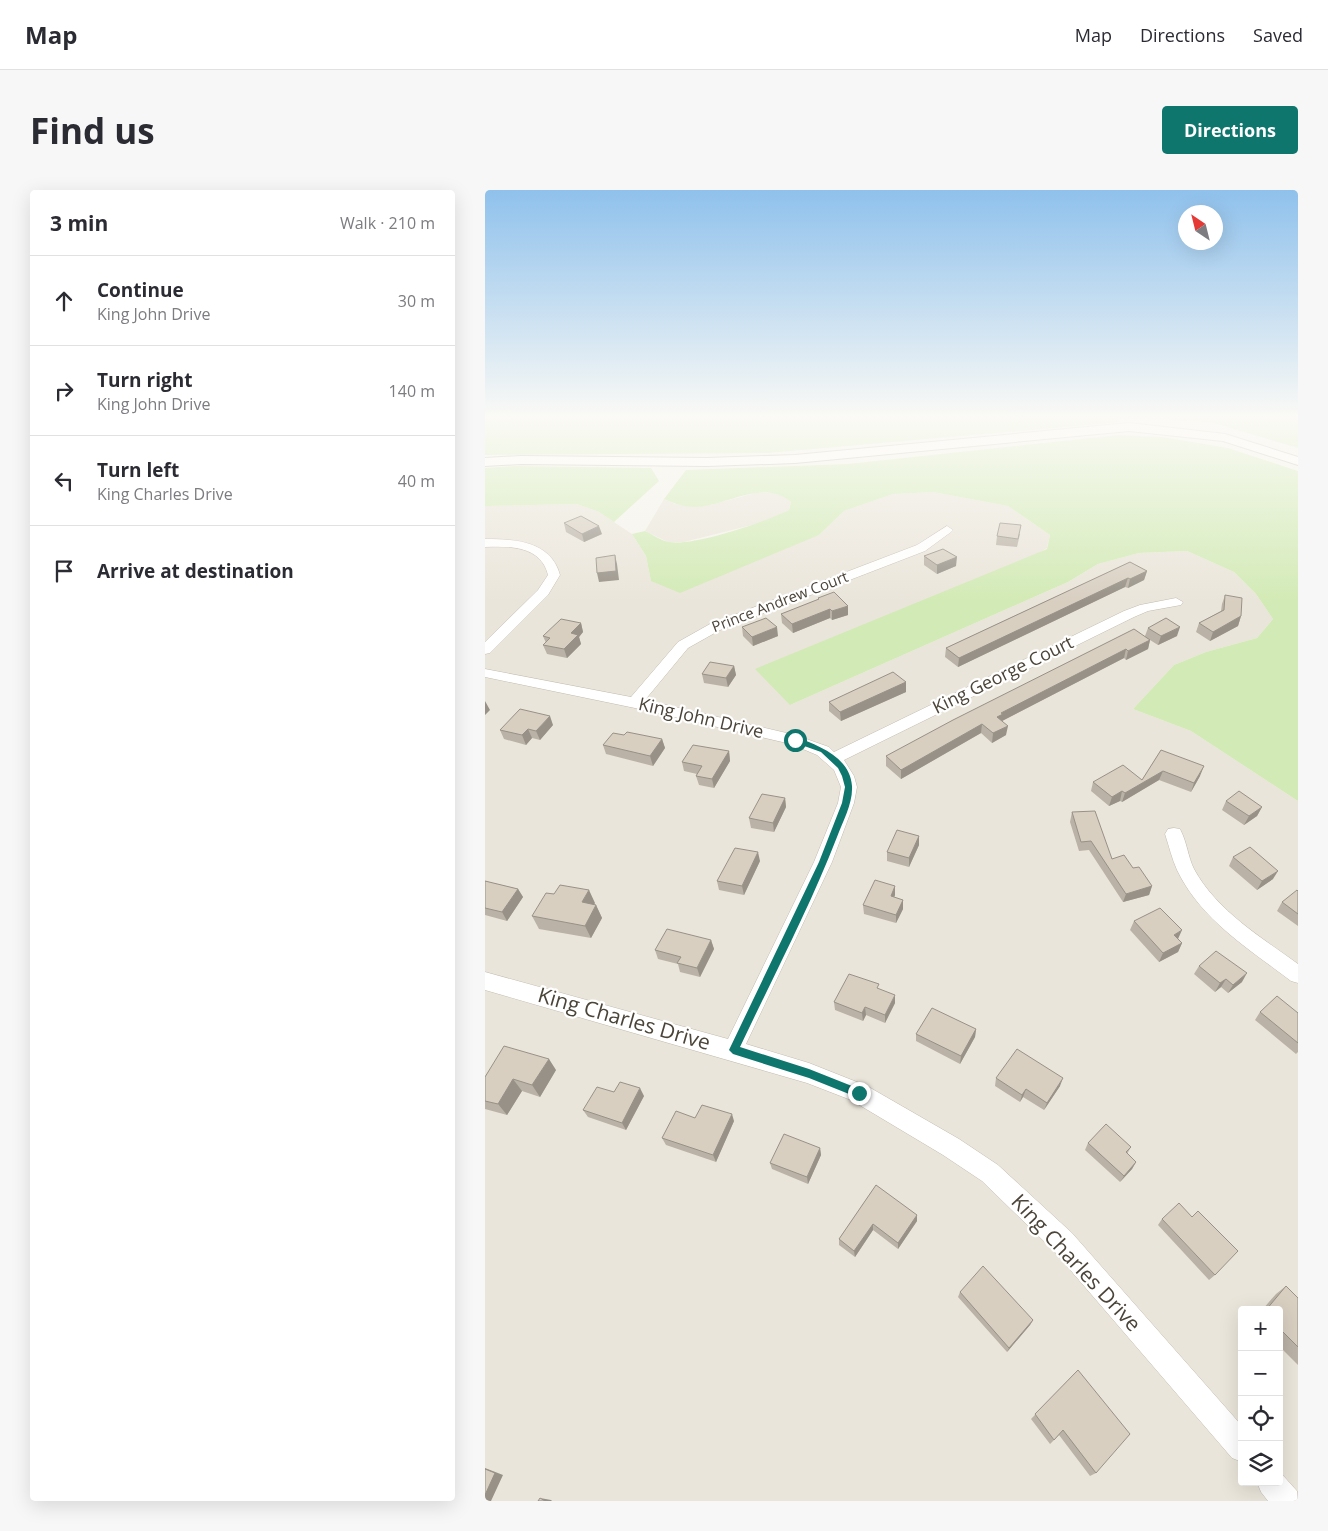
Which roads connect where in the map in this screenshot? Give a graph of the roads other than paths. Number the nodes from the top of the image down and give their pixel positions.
1 (947, 530) dead end
2 (485, 543) edge
3 (1177, 602) dead end
4 (485, 650) edge
5 (485, 673) edge
6 (635, 703) junction
7 (833, 758) junction
8 (1174, 834) dead end
9 (1298, 975) edge
10 (485, 980) edge
11 (733, 1050) junction
12 (1238, 1443) edge
13 (1274, 1486) edge
14 (1287, 1501) edge

1 - 6 street, Prince Andrew Court
2 - 4 street
3 - 7 street, King George Court
5 - 6 street, King John Drive
6 - 7 street, King John Drive
7 - 11 street, King John Drive
8 - 9 street
10 - 11 street, King Charles Drive
11 - 12 street, King Charles Drive
13 - 14 street

